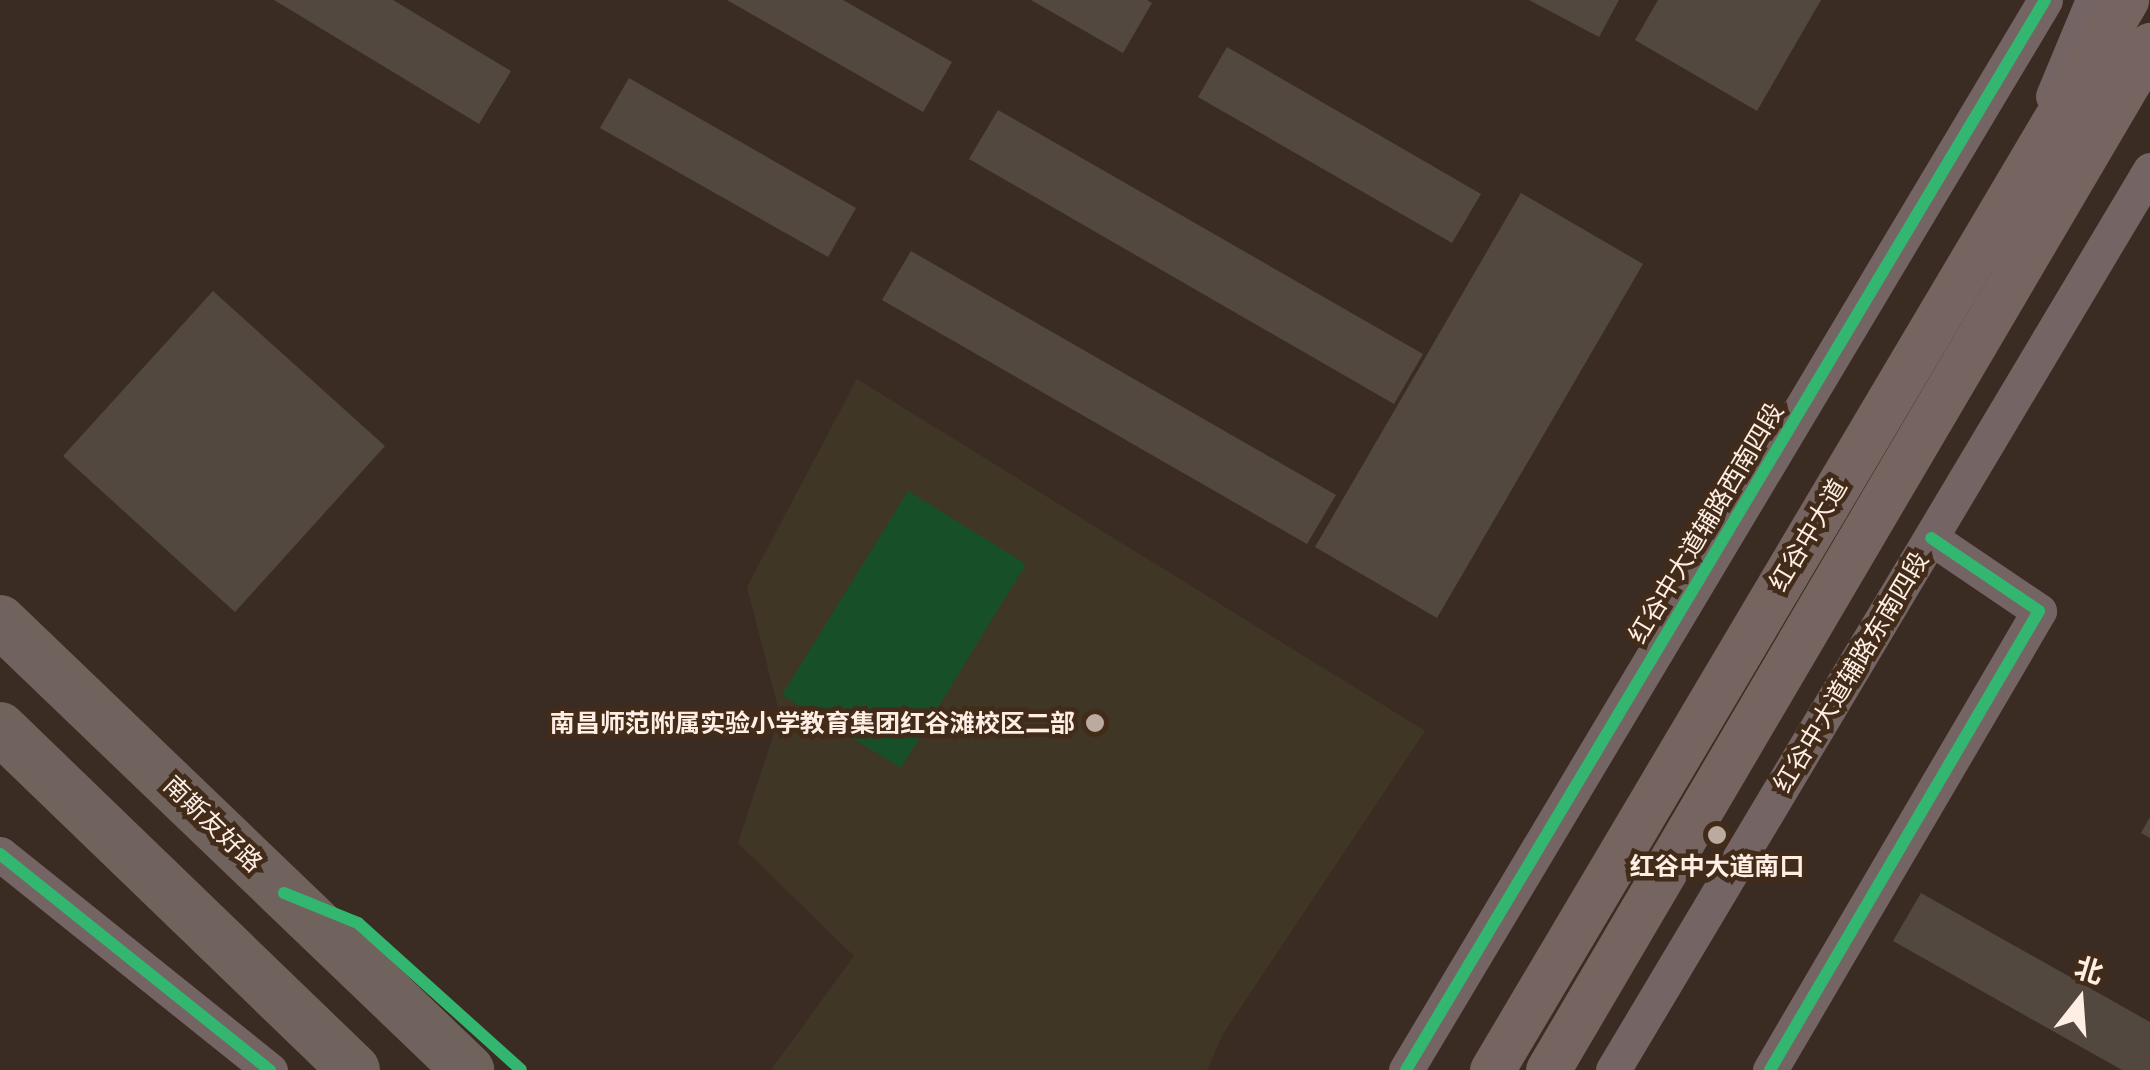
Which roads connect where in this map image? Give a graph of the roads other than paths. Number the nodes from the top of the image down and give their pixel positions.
1 (2044, 0) edge
2 (2093, 0) edge
3 (2126, 0) edge
4 (2150, 45) edge
5 (2027, 167) junction
6 (2150, 170) edge
7 (1995, 220) junction
8 (2033, 244) junction
9 (1930, 538) junction
10 (0, 621) edge
11 (0, 728) edge
12 (0, 854) edge
13 (270, 1070) edge
14 (354, 1070) edge
15 (468, 1070) edge
16 (1406, 1070) edge
17 (1492, 1070) edge
18 (1548, 1070) edge
19 (1613, 1070) edge
20 (1770, 1070) edge

1 - 16 street, 红谷中大道辅路西南四段
2 - 5 street
3 - 5 main road, 红谷中大道
4 - 8 main road, 红谷中大道
5 - 7 main road, 红谷中大道
6 - 9 street, 红谷中大道辅路东南四段
7 - 8 street
7 - 17 main road, 红谷中大道
8 - 18 main road, 红谷中大道
9 - 19 street, 红谷中大道辅路东南四段
9 - 20 street
10 - 15 highway, 南斯友好路
11 - 14 highway
12 - 13 street

